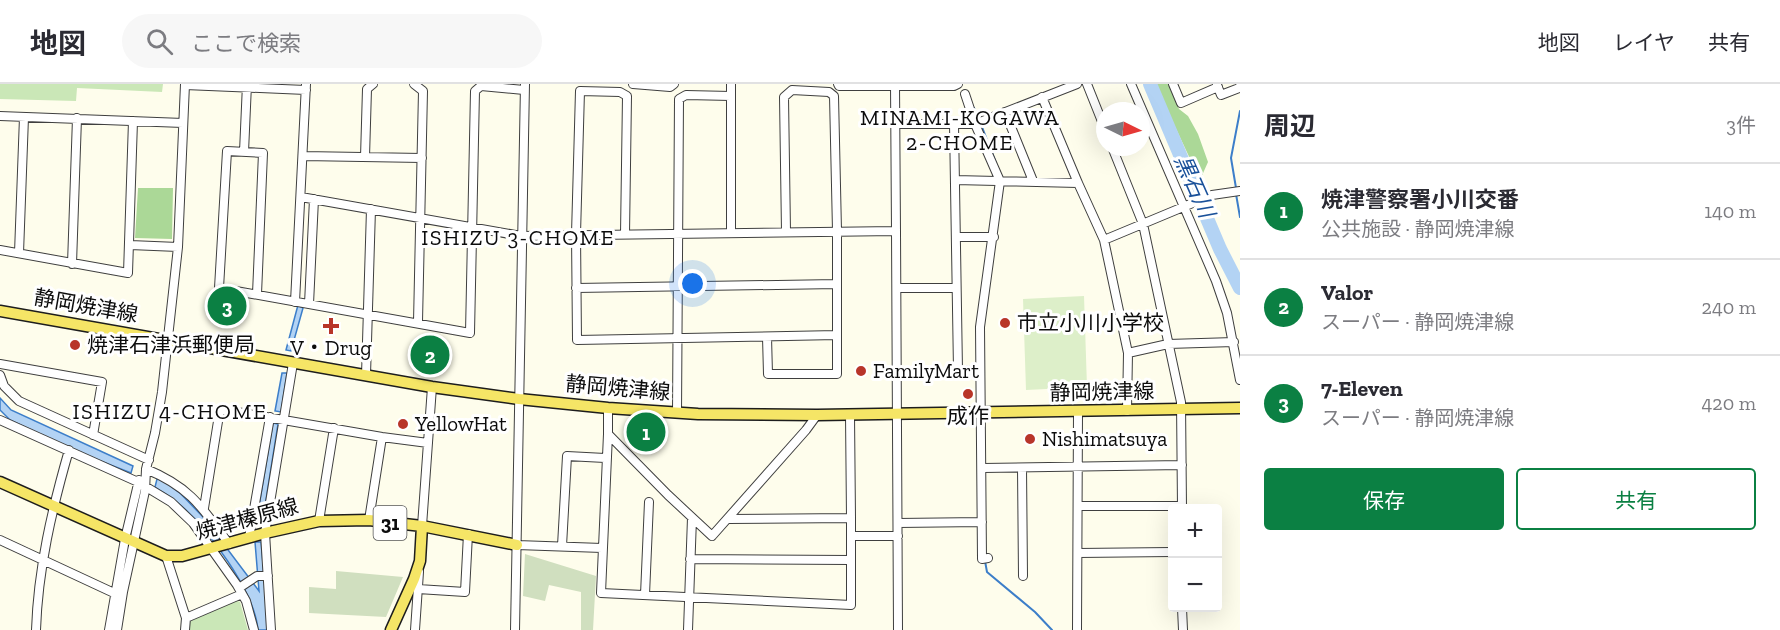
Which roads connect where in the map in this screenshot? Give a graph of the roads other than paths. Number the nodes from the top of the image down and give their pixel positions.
1 (185, 84) edge
2 (373, 84) edge
3 (414, 84) edge
4 (633, 84) edge
5 (674, 84) edge
6 (730, 84) edge
7 (838, 84) edge
8 (958, 84) edge
9 (1077, 84) edge
10 (1087, 84) edge
11 (1131, 84) edge
12 (1173, 84) edge
13 (247, 85) edge
14 (895, 85) edge
15 (1217, 86) edge
16 (1240, 86) edge
17 (306, 87) edge
18 (525, 87) edge
19 (965, 94) dead end
20 (731, 96) junction
21 (1042, 97) junction
22 (1096, 106) edge
23 (1005, 112) junction
24 (0, 116) edge
25 (24, 117) junction
26 (77, 118) junction
27 (133, 121) junction
28 (183, 123) junction
29 (895, 124) junction
30 (954, 124) junction
31 (975, 124) junction
32 (244, 152) junction
33 (303, 156) junction
34 (1116, 156) edge
35 (366, 157) junction
36 (422, 158) junction
37 (955, 180) junction
38 (1000, 181) junction
39 (1033, 181) junction
40 (1078, 183) junction
41 (1240, 191) edge
42 (301, 197) junction
43 (314, 199) junction
44 (1183, 207) junction
45 (371, 209) junction
46 (421, 218) junction
47 (1143, 224) junction
48 (474, 227) junction
49 (837, 231) junction
50 (896, 231) junction
51 (786, 232) junction
52 (576, 234) junction
53 (625, 234) junction
54 (678, 234) junction
55 (731, 234) junction
56 (520, 236) junction
57 (956, 237) junction
58 (994, 237) junction
59 (1104, 240) junction
60 (129, 245) junction
61 (178, 247) junction
62 (0, 250) edge
63 (19, 253) junction
64 (72, 264) junction
65 (837, 284) junction
66 (678, 285) junction
67 (576, 288) junction
68 (897, 288) junction
69 (956, 288) junction
70 (257, 294) junction
71 (295, 302) junction
72 (309, 304) junction
73 (0, 311) edge
74 (368, 314) junction
75 (418, 322) junction
76 (837, 335) junction
77 (767, 337) junction
78 (678, 338) junction
79 (167, 340) junction
80 (1234, 342) junction
81 (1168, 344) junction
82 (1128, 352) junction
83 (293, 363) junction
84 (0, 364) edge
85 (980, 371) junction
86 (0, 375) edge
87 (366, 375) junction
88 (1240, 380) edge
89 (432, 387) junction
90 (519, 399) junction
91 (608, 408) junction
92 (1240, 408) edge
93 (1127, 411) junction
94 (1181, 411) junction
95 (677, 412) junction
96 (1078, 412) junction
97 (981, 413) junction
98 (898, 414) junction
99 (817, 415) junction
100 (850, 415) junction
101 (270, 417) junction
102 (0, 420) edge
103 (284, 420) junction
104 (334, 428) junction
105 (608, 434) junction
106 (93, 435) junction
107 (382, 437) junction
108 (428, 443) junction
109 (69, 450) junction
110 (605, 458) junction
111 (149, 460) junction
112 (1182, 465) junction
113 (1078, 466) junction
114 (982, 468) junction
115 (1022, 468) junction
116 (146, 469) junction
117 (0, 482) edge
118 (142, 485) junction
119 (649, 502) dead end
120 (1182, 504) edge
121 (53, 506) junction
122 (1078, 506) junction
123 (1168, 507) edge
124 (204, 508) junction
125 (692, 518) junction
126 (851, 518) junction
127 (728, 519) junction
128 (369, 520) junction
129 (319, 521) junction
130 (982, 522) junction
131 (898, 523) junction
132 (422, 526) junction
133 (468, 534) junction
134 (258, 535) junction
135 (851, 536) junction
136 (898, 536) junction
137 (0, 540) edge
138 (129, 540) junction
139 (227, 544) junction
140 (517, 545) junction
141 (562, 546) junction
142 (602, 548) junction
143 (213, 549) junction
144 (1168, 552) edge
145 (1078, 553) junction
146 (166, 556) junction
147 (986, 558) dead end
148 (690, 559) junction
149 (43, 560) junction
150 (851, 560) junction
151 (420, 561) junction
152 (1023, 576) dead end
153 (261, 577) junction
154 (240, 589) junction
155 (418, 589) junction
156 (114, 593) junction
157 (645, 595) junction
158 (689, 598) junction
159 (1182, 612) edge
160 (186, 618) junction
161 (36, 630) edge
162 (109, 630) edge
163 (117, 630) edge
164 (185, 630) edge
165 (254, 630) edge
166 (271, 630) edge
167 (391, 630) edge
168 (415, 630) edge
169 (514, 630) edge
170 (688, 630) edge
171 (898, 630) edge
172 (1077, 630) edge
173 (1183, 630) edge

1 - 13 street
1 - 28 street
2 - 35 street
3 - 36 street
4 - 5 street
6 - 20 street
7 - 14 street
8 - 14 street
9 - 21 street
10 - 22 street
11 - 44 street
12 - 15 street
13 - 17 street
13 - 32 street
14 - 29 street
15 - 16 street
17 - 33 street
18 - 48 street
18 - 56 street
19 - 31 street
20 - 54 street
20 - 55 street
21 - 23 street
21 - 40 street
23 - 31 street
23 - 39 street
24 - 25 street
25 - 26 street
25 - 63 street
26 - 27 street
26 - 64 street
27 - 28 street
27 - 60 street
28 - 61 street
29 - 30 street
29 - 50 street
30 - 31 street
30 - 37 street
31 - 38 street
32 - 70 street
32 - 70 street
33 - 35 street
33 - 42 street
34 - 47 street
35 - 36 street
36 - 46 street
37 - 38 street
37 - 57 street
38 - 39 street
38 - 58 street
39 - 40 street
40 - 59 street
41 - 44 street
42 - 43 street
42 - 71 street
43 - 45 street
43 - 72 street
44 - 47 street
44 - 80 street
45 - 46 street
45 - 74 street
46 - 48 street
46 - 75 street
47 - 59 street
47 - 81 street
48 - 56 street
48 - 75 street
49 - 50 street
49 - 51 street
49 - 51 street
49 - 65 street
50 - 68 street
51 - 55 street
52 - 53 street
52 - 53 street
52 - 56 street
52 - 67 street
53 - 54 street
54 - 55 street
54 - 66 street
56 - 90 street
57 - 58 street
57 - 69 street
58 - 85 street
59 - 82 street
60 - 61 street
60 - 64 street
61 - 79 street
62 - 63 street
63 - 64 street
65 - 66 street
65 - 76 street
66 - 67 street
66 - 78 street
67 - 78 street
68 - 69 street
68 - 98 street
69 - 85 street
70 - 71 street
71 - 72 street
72 - 74 street
73 - 79 main road, 静岡焼津線
74 - 75 street
74 - 87 street
76 - 77 street
76 - 77 street
77 - 78 street
78 - 95 street
79 - 83 main road, 静岡焼津線
79 - 111 street
80 - 81 street
80 - 88 street
81 - 82 street
81 - 94 street
82 - 93 street
83 - 87 main road, 静岡焼津線
83 - 103 street
84 - 106 street
85 - 97 street
86 - 106 street
87 - 89 main road, 静岡焼津線
89 - 90 main road, 静岡焼津線
89 - 108 street
90 - 91 main road, 静岡焼津線
90 - 140 street
91 - 95 main road, 静岡焼津線
91 - 105 street
92 - 94 main road, 静岡焼津線
93 - 94 main road, 静岡焼津線
93 - 96 main road, 静岡焼津線
94 - 112 street
95 - 99 main road, 静岡焼津線
96 - 97 main road, 静岡焼津線
96 - 113 street
97 - 98 main road, 静岡焼津線
97 - 114 street
98 - 100 main road, 静岡焼津線
98 - 131 street
99 - 100 main road, 静岡焼津線
99 - 127 street
100 - 126 street
101 - 103 street
101 - 124 street
101 - 134 street
102 - 109 street
103 - 104 street
103 - 134 street
104 - 107 street
104 - 129 street
105 - 110 street
105 - 125 street
106 - 111 street
107 - 108 street
107 - 128 street
108 - 132 street
109 - 118 street
109 - 121 street
110 - 141 street
110 - 142 street
111 - 116 street
112 - 113 street
112 - 120 street
113 - 115 street
113 - 122 street
114 - 115 street
114 - 130 street
115 - 152 street
116 - 118 street
116 - 124 street
117 - 121 main road, 焼津榛原線 / 31
118 - 138 street
118 - 143 street
119 - 157 street
121 - 138 main road, 焼津榛原線 / 31
121 - 149 street
122 - 123 street
122 - 145 street
124 - 139 street
125 - 127 street
125 - 148 street
126 - 127 street
126 - 135 street
128 - 129 main road, 焼津榛原線 / 31
128 - 132 main road, 焼津榛原線 / 31
129 - 134 main road, 焼津榛原線 / 31
130 - 131 street
130 - 147 street
131 - 136 street
132 - 133 main road, 焼津榛原線 / 31
132 - 151 main road
133 - 140 main road, 焼津榛原線 / 31
133 - 155 street
134 - 139 main road, 焼津榛原線 / 31
134 - 153 street
135 - 136 street
135 - 150 street
136 - 171 street
137 - 149 street
138 - 146 main road, 焼津榛原線 / 31
138 - 156 street
138 - 163 street
139 - 143 main road, 焼津榛原線 / 31
140 - 141 street
140 - 169 street
141 - 142 street
142 - 157 street
143 - 146 main road, 焼津榛原線 / 31
143 - 154 street
144 - 145 street
145 - 172 street
146 - 160 street
148 - 150 street
148 - 158 street
149 - 156 street
149 - 161 street
150 - 158 street
151 - 155 street
151 - 167 main road
153 - 154 street
153 - 166 street
154 - 160 street
154 - 165 street
155 - 168 street
156 - 162 street
157 - 158 street
158 - 170 street
159 - 173 street
160 - 164 street

